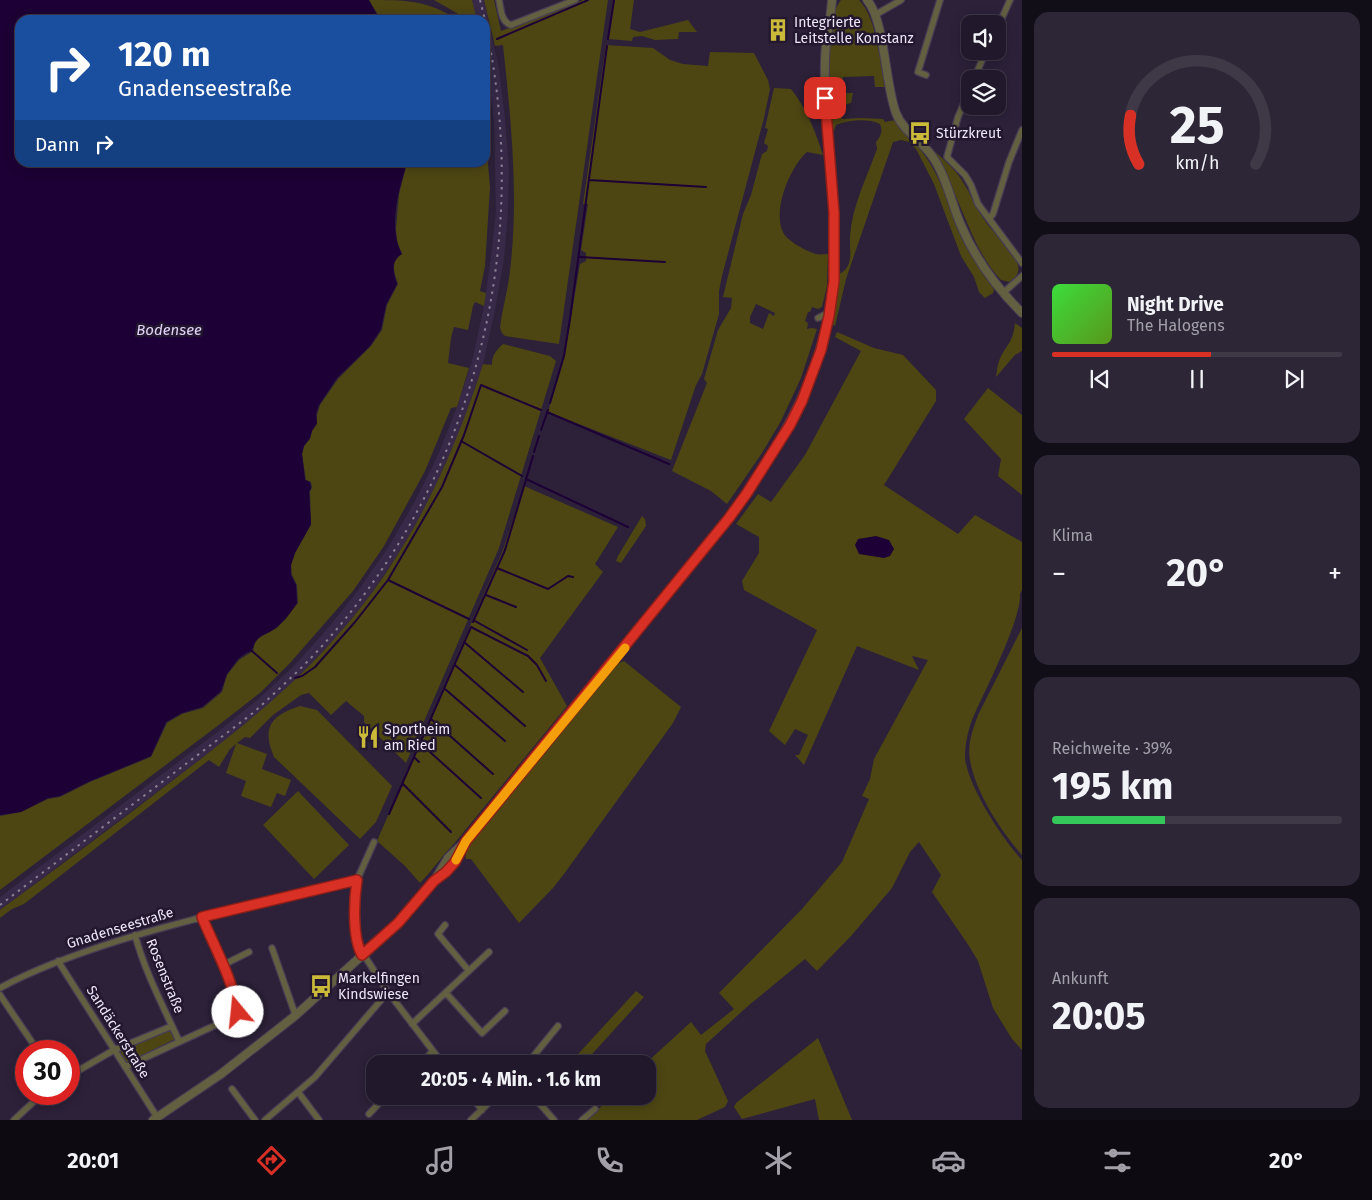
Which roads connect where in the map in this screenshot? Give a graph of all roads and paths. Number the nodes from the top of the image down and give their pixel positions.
1 (499, 0) edge
2 (575, 0) edge
3 (832, 0) edge
4 (837, 0) edge
5 (867, 0) edge
6 (901, 0) edge
7 (940, 0) edge
8 (1010, 0) edge
9 (832, 12) junction
10 (875, 14) junction
11 (1003, 15) edge
12 (926, 75) dead end
13 (961, 110) edge
14 (1022, 130) edge
15 (989, 219) junction
16 (1022, 263) edge
17 (1022, 276) edge
18 (1003, 293) junction
19 (1022, 313) edge
20 (829, 316) junction
21 (818, 318) dead end
22 (374, 842) dead end
23 (357, 880) junction
24 (202, 917) junction
25 (445, 925) dead end
26 (135, 935) junction
27 (272, 948) dead end
28 (249, 952) dead end
29 (489, 952) dead end
30 (362, 955) junction
31 (58, 961) junction
32 (223, 965) junction
33 (470, 971) junction
34 (0, 988) edge
35 (388, 992) junction
36 (446, 993) junction
37 (0, 995) edge
38 (505, 1011) dead end
39 (296, 1014) junction
40 (412, 1024) junction
41 (172, 1026) junction
42 (558, 1026) dead end
43 (31, 1040) edge
44 (179, 1041) junction
45 (114, 1050) junction
46 (433, 1051) junction
47 (429, 1055) edge
48 (436, 1055) edge
49 (534, 1055) edge
50 (125, 1067) junction
51 (80, 1070) edge
52 (232, 1089) dead end
53 (298, 1092) junction
54 (30, 1105) edge
55 (377, 1105) edge
56 (478, 1105) edge
57 (487, 1105) edge
58 (541, 1105) edge
59 (595, 1109) dead end
60 (482, 1110) junction
61 (368, 1114) dead end
62 (155, 1119) edge
63 (14, 1120) edge
64 (255, 1120) edge
65 (265, 1120) edge
66 (319, 1120) edge
67 (471, 1120) edge
68 (554, 1120) edge
69 (582, 1120) edge

1 - 2 street
3 - 9 street
4 - 9 street
5 - 10 street
6 - 10 street
7 - 12 street
8 - 11 street
9 - 20 street
10 - 18 street
13 - 15 street
14 - 15 street
15 - 16 street
17 - 18 street
18 - 19 street
20 - 21 street
20 - 30 street
22 - 23 street
23 - 24 street, Gnadenseestraße
23 - 30 street
24 - 26 street, Gnadenseestraße
24 - 32 street
25 - 33 street
26 - 31 street, Gnadenseestraße
26 - 41 street, Rosenstraße
27 - 39 street
28 - 32 street
29 - 33 street
30 - 35 street
30 - 39 street
31 - 34 street, Gnadenseestraße
31 - 45 street, Sandäckerstraße
32 - 44 street
33 - 36 street
35 - 40 street
35 - 53 street
36 - 38 street
36 - 40 street
37 - 43 street
39 - 62 street
40 - 46 street
41 - 44 street, Rosenstraße
41 - 45 street, Rosenstraße
42 - 49 street
44 - 50 street
45 - 50 street, Sandäckerstraße
45 - 51 street, Rosenstraße
46 - 47 street
46 - 48 street
50 - 62 street, Sandäckerstraße
52 - 64 street
53 - 65 street
53 - 66 street
54 - 63 street
55 - 61 street
56 - 60 street
57 - 60 street
58 - 68 street
59 - 69 street
60 - 67 street

